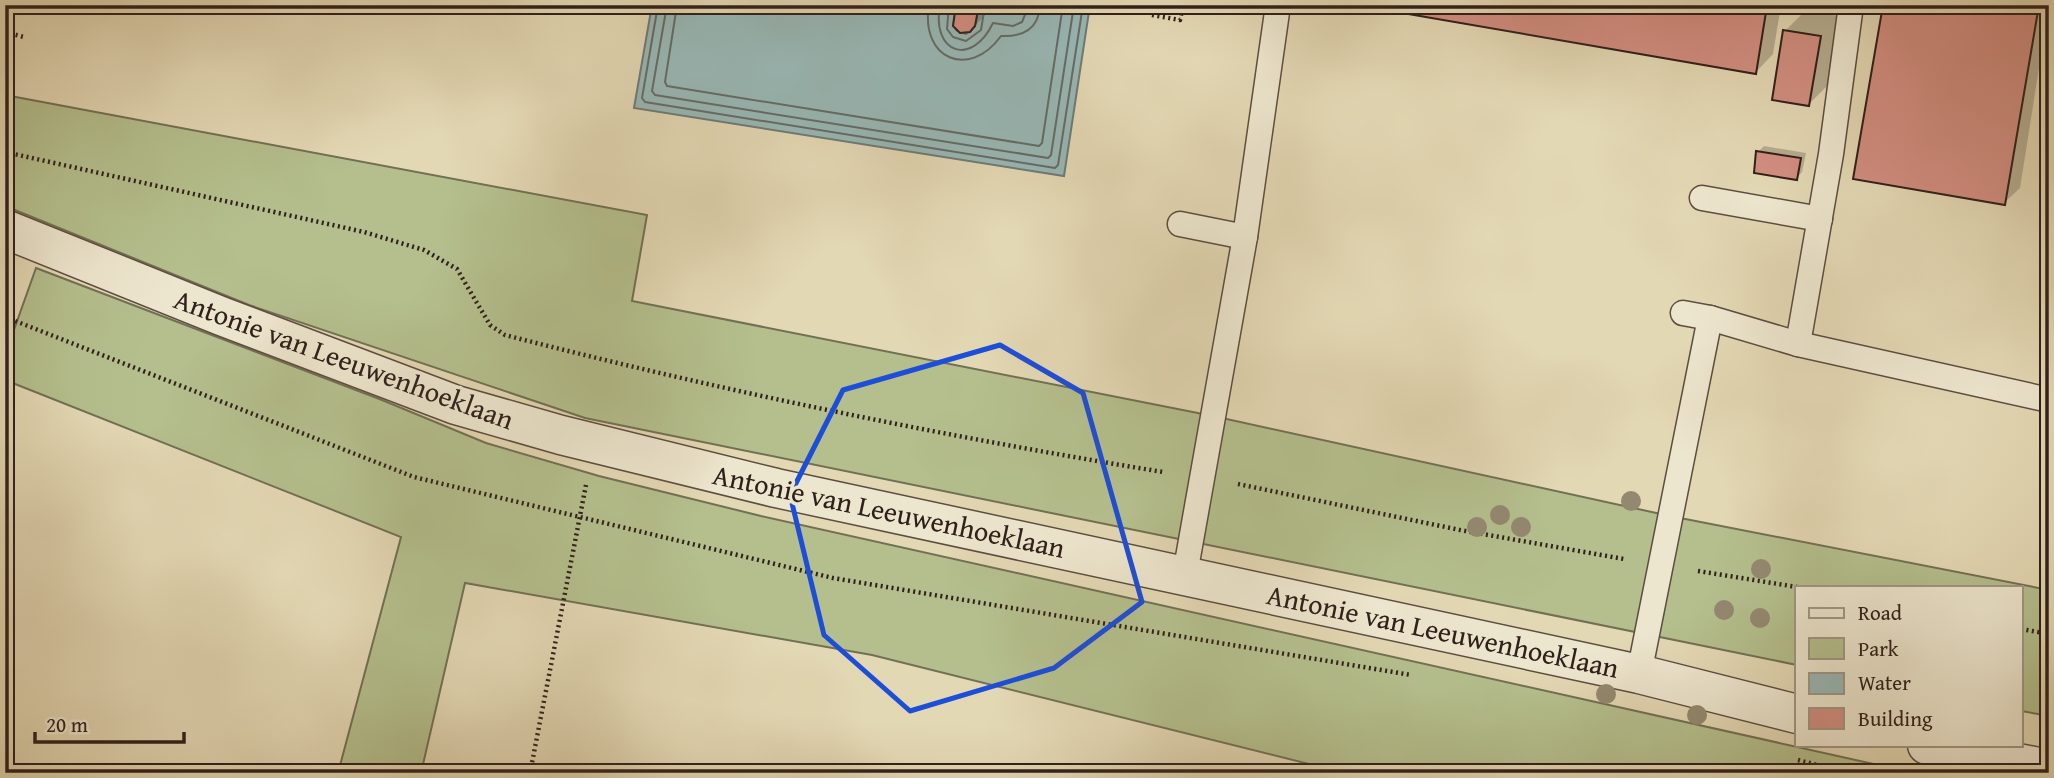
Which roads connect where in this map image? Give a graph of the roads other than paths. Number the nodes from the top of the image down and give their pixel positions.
1 (1278, 5) edge
2 (1852, 5) edge
3 (1702, 198) dead end
4 (1820, 219) junction
5 (1180, 224) dead end
6 (1245, 237) junction
7 (8, 239) edge
8 (1682, 313) dead end
9 (1710, 318) junction
10 (1798, 344) junction
11 (2049, 400) edge
12 (1185, 574) junction
13 (1639, 674) junction
14 (1795, 713) edge
15 (1932, 746) edge
16 (2049, 769) edge

1 - 6 lane
2 - 4 lane
3 - 4 lane
4 - 10 lane
5 - 6 lane
6 - 12 lane
7 - 12 street, Antonie van Leeuwenhoeklaan
8 - 9 lane
9 - 10 lane
9 - 13 lane
10 - 11 lane
12 - 13 street, Antonie van Leeuwenhoeklaan
13 - 14 street, Antonie van Leeuwenhoeklaan
15 - 16 street

